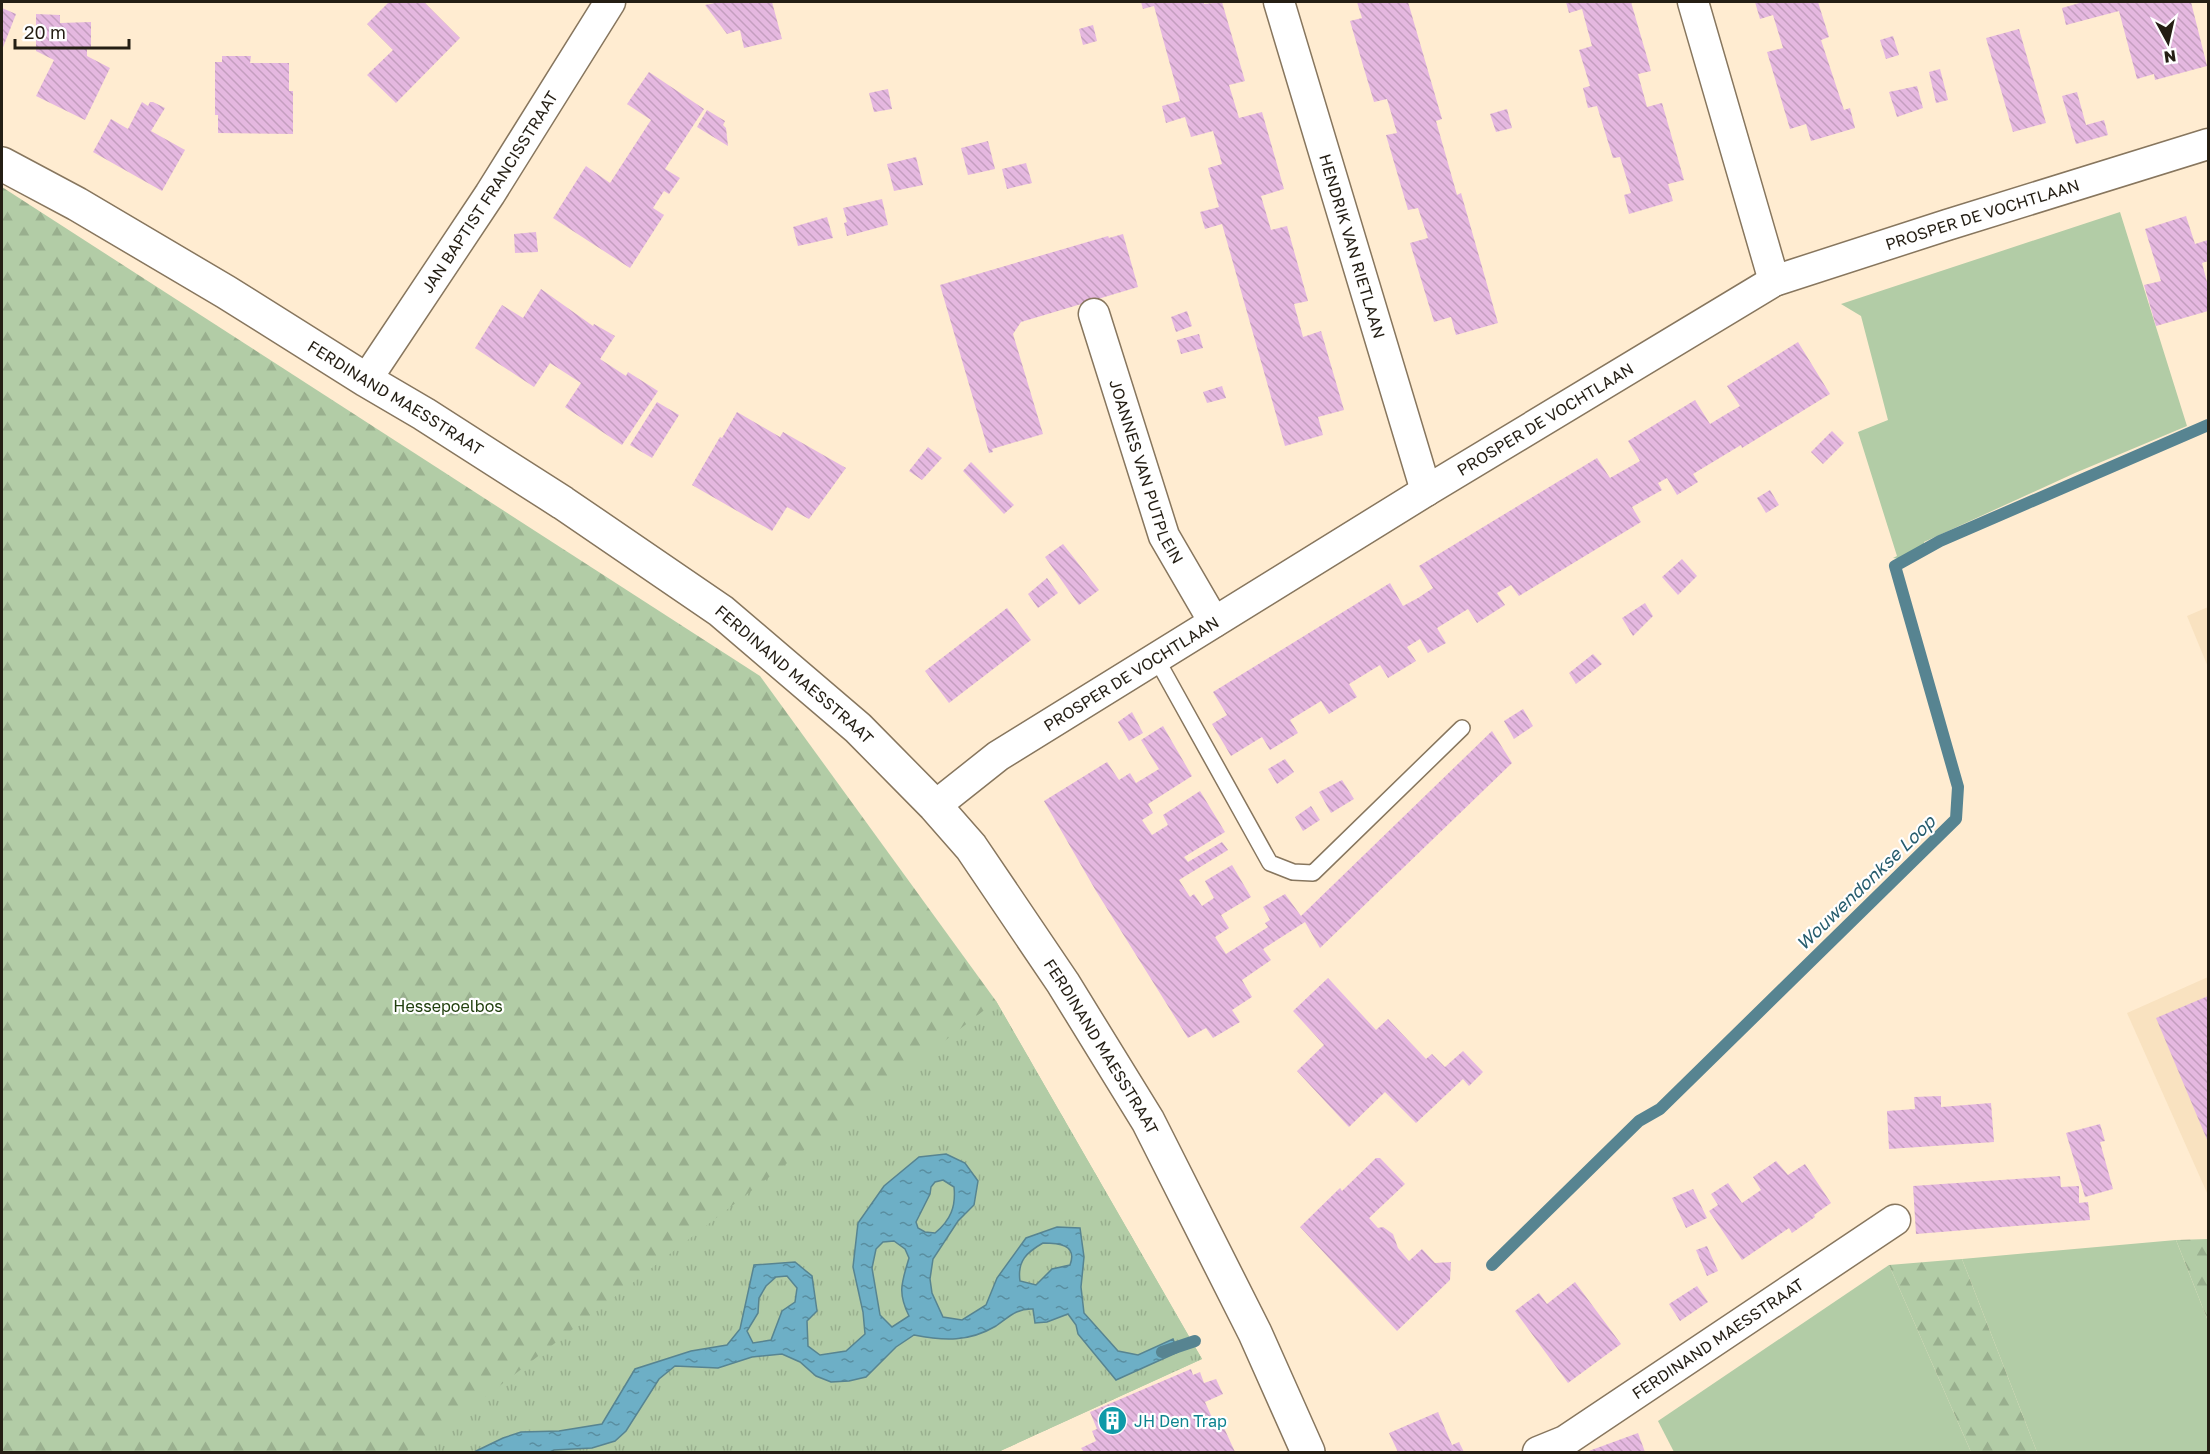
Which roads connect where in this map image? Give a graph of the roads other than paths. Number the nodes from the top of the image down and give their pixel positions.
1 (610, 2) edge
2 (1279, 2) edge
3 (1693, 2) edge
4 (2208, 144) edge
5 (2, 164) edge
6 (1774, 281) junction
7 (1094, 314) dead end
8 (366, 380) junction
9 (1426, 491) junction
10 (1214, 622) junction
11 (1156, 658) junction
12 (1462, 728) dead end
13 (935, 806) junction
14 (1895, 1220) dead end
15 (1308, 1452) edge
16 (1538, 1452) edge

1 - 8 street, JAN BAPTIST FRANCISSTRAAT
2 - 9 street, HENDRIK VAN RIETLAAN
3 - 6 street
4 - 6 street, PROSPER DE VOCHTLAAN
5 - 8 street, FERDINAND MAESSTRAAT
6 - 9 street, PROSPER DE VOCHTLAAN
7 - 10 street, JOANNES VAN PUTPLEIN
8 - 13 street, FERDINAND MAESSTRAAT
9 - 10 street, PROSPER DE VOCHTLAAN
10 - 11 street, PROSPER DE VOCHTLAAN
11 - 12 lane
11 - 13 street, PROSPER DE VOCHTLAAN
13 - 15 street, FERDINAND MAESSTRAAT
14 - 16 street, FERDINAND MAESSTRAAT

